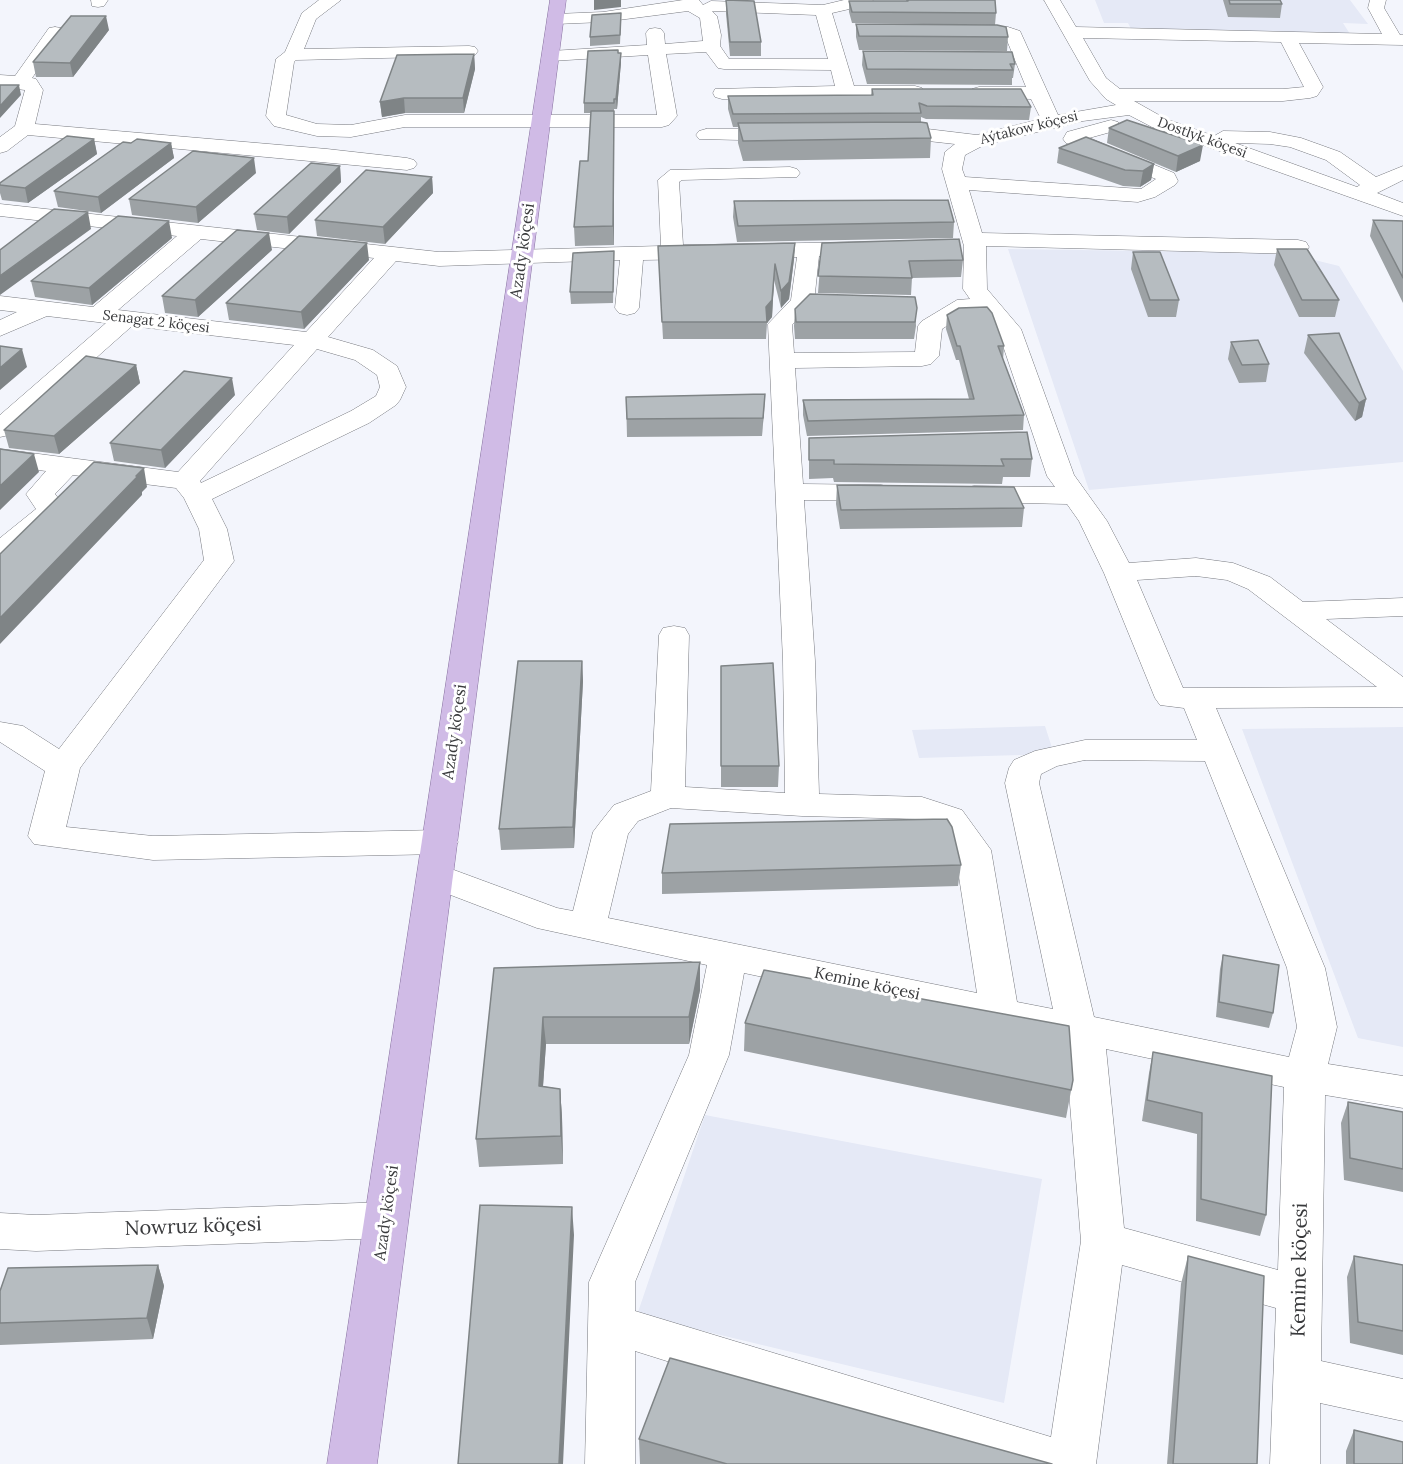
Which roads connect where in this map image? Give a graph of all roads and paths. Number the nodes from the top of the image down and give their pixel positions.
1 (333, 0) edge
2 (865, 0) edge
3 (1052, 0) edge
4 (1378, 0) edge
5 (691, 3) edge
6 (641, 7) edge
7 (557, 9) edge
8 (823, 10) junction
9 (829, 30) junction
10 (852, 30) edge
11 (945, 31) edge
12 (55, 32) edge
13 (1069, 32) junction
14 (1288, 38) junction
15 (1398, 39) edge
16 (656, 42) junction
17 (711, 46) junction
18 (469, 51) dead end
19 (294, 55) junction
20 (551, 56) junction
21 (860, 57) edge
22 (1001, 59) edge
23 (1024, 59) junction
24 (838, 61) junction
25 (0, 81) edge
26 (20, 82) junction
27 (846, 92) junction
28 (722, 93) dead end
29 (930, 93) edge
30 (966, 93) edge
31 (1038, 93) junction
32 (1113, 95) junction
33 (1139, 113) junction
34 (541, 122) junction
35 (1052, 122) junction
36 (706, 135) dead end
37 (801, 135) edge
38 (872, 135) edge
39 (1197, 137) junction
40 (136, 138) junction
41 (8, 139) edge
42 (977, 141) junction
43 (207, 145) junction
44 (108, 159) edge
45 (378, 161) junction
46 (407, 164) dead end
47 (180, 166) edge
48 (1403, 172) edge
49 (790, 173) dead end
50 (362, 177) edge
51 (955, 183) junction
52 (1367, 190) junction
53 (61, 193) edge
54 (1403, 210) edge
55 (2, 212) edge
56 (32, 213) junction
57 (116, 217) junction
58 (312, 227) dead end
59 (196, 232) junction
60 (90, 243) edge
61 (295, 243) junction
62 (967, 244) junction
63 (1298, 247) edge
64 (888, 249) edge
65 (809, 250) junction
66 (672, 252) junction
67 (390, 254) junction
68 (632, 254) junction
69 (522, 258) junction
70 (270, 266) edge
71 (35, 284) edge
72 (4, 304) edge
73 (918, 304) edge
74 (229, 305) edge
75 (975, 305) junction
76 (627, 308) dead end
77 (42, 309) junction
78 (96, 316) junction
79 (125, 319) junction
80 (204, 328) junction
81 (0, 329) edge
82 (312, 340) junction
83 (782, 362) junction
84 (0, 429) edge
85 (0, 457) edge
86 (66, 466) junction
87 (191, 489) junction
88 (789, 492) junction
89 (908, 494) edge
90 (944, 494) edge
91 (1074, 495) junction
92 (6, 548) edge
93 (1119, 573) junction
94 (1403, 607) edge
95 (1296, 611) junction
96 (674, 635) dead end
97 (1403, 692) edge
98 (1403, 697) edge
99 (1196, 698) junction
100 (0, 732) edge
101 (1218, 751) junction
102 (63, 767) junction
103 (668, 797) junction
104 (802, 805) junction
105 (437, 858) junction
106 (588, 926) junction
107 (728, 955) junction
108 (999, 1012) junction
109 (1081, 1029) junction
110 (1305, 1076) junction
111 (1403, 1092) edge
112 (387, 1220) junction
113 (0, 1232) edge
114 (1103, 1241) junction
115 (1299, 1295) junction
116 (610, 1323) junction
117 (1297, 1377) junction
118 (1403, 1400) edge
119 (352, 1464) edge
120 (610, 1464) edge
121 (1065, 1464) edge
122 (1071, 1464) edge
123 (1295, 1464) edge

1 - 19 street
2 - 8 street
3 - 13 street, Dostlyk köçesi
4 - 15 street
5 - 6 street
5 - 8 street
5 - 17 street
6 - 7 street
7 - 20 main road, Azady köçesi
8 - 9 street
9 - 10 street
9 - 24 street
11 - 23 street
12 - 26 street
13 - 14 street
13 - 32 street, Dostlyk köçesi
14 - 15 street
14 - 32 street
16 - 17 street
16 - 20 street
16 - 34 street
17 - 24 street
18 - 19 street
19 - 34 street
20 - 34 main road, Azady köçesi
21 - 24 street
22 - 23 street
23 - 31 street
24 - 27 street
25 - 26 street
26 - 41 street
27 - 28 street
27 - 29 street
30 - 31 street
31 - 35 street
32 - 33 street, Dostlyk köçesi
33 - 35 street, Aýtakow köçesi
33 - 39 street, Dostlyk köçesi
33 - 51 street
34 - 69 main road, Azady köçesi
35 - 42 street, Aýtakow köçesi
36 - 37 street
38 - 42 street
39 - 52 street, Dostlyk köçesi
39 - 52 street
40 - 41 street
40 - 43 street
40 - 44 street
42 - 51 street, Aýtakow köçesi
43 - 45 street
43 - 47 street
45 - 46 street
45 - 50 street
48 - 52 street
49 - 66 street
51 - 62 street, Aýtakow köçesi
52 - 54 street, Dostlyk köçesi
53 - 56 street
55 - 56 street
56 - 57 street
57 - 59 street
57 - 60 street
58 - 61 street
59 - 61 street
59 - 78 street
61 - 67 street
61 - 70 street
62 - 63 street
62 - 75 street, Aýtakow köçesi
64 - 65 street
65 - 66 street
65 - 83 street
66 - 68 street
67 - 69 street
67 - 82 street
68 - 69 street
68 - 76 street
69 - 105 main road, Azady köçesi
71 - 72 street
72 - 77 street, Senagat 2 köçesi
73 - 75 street
74 - 80 street
75 - 83 street
75 - 91 street
77 - 78 street, Senagat 2 köçesi
77 - 81 street
78 - 79 street, Senagat 2 köçesi
79 - 80 street, Senagat 2 köçesi
79 - 84 street
80 - 82 street, Senagat 2 köçesi
82 - 87 street
82 - 87 street, Senagat 2 köçesi
83 - 88 street
85 - 86 street
86 - 87 street
86 - 92 street
87 - 102 street
88 - 89 street
88 - 104 street
90 - 91 street
91 - 93 street
93 - 95 street
93 - 99 street
94 - 95 street
95 - 97 street
96 - 103 street
98 - 99 street
99 - 101 street
100 - 102 street
101 - 109 street
101 - 110 street
102 - 105 street
103 - 104 street
103 - 106 street
104 - 108 street
105 - 106 street, Kemine köçesi
105 - 112 main road, Azady köçesi
106 - 107 street, Kemine köçesi
107 - 108 street, Kemine köçesi
107 - 116 street
108 - 109 street, Kemine köçesi
109 - 110 street, Kemine köçesi
109 - 114 street
110 - 111 street, Kemine köçesi
110 - 115 street, Kemine köçesi
112 - 113 street, Nowruz köçesi
112 - 119 main road, Azady köçesi
114 - 115 street
114 - 122 street
115 - 117 street, Kemine köçesi
116 - 120 street
116 - 121 street
117 - 118 street
117 - 123 street, Kemine köçesi

